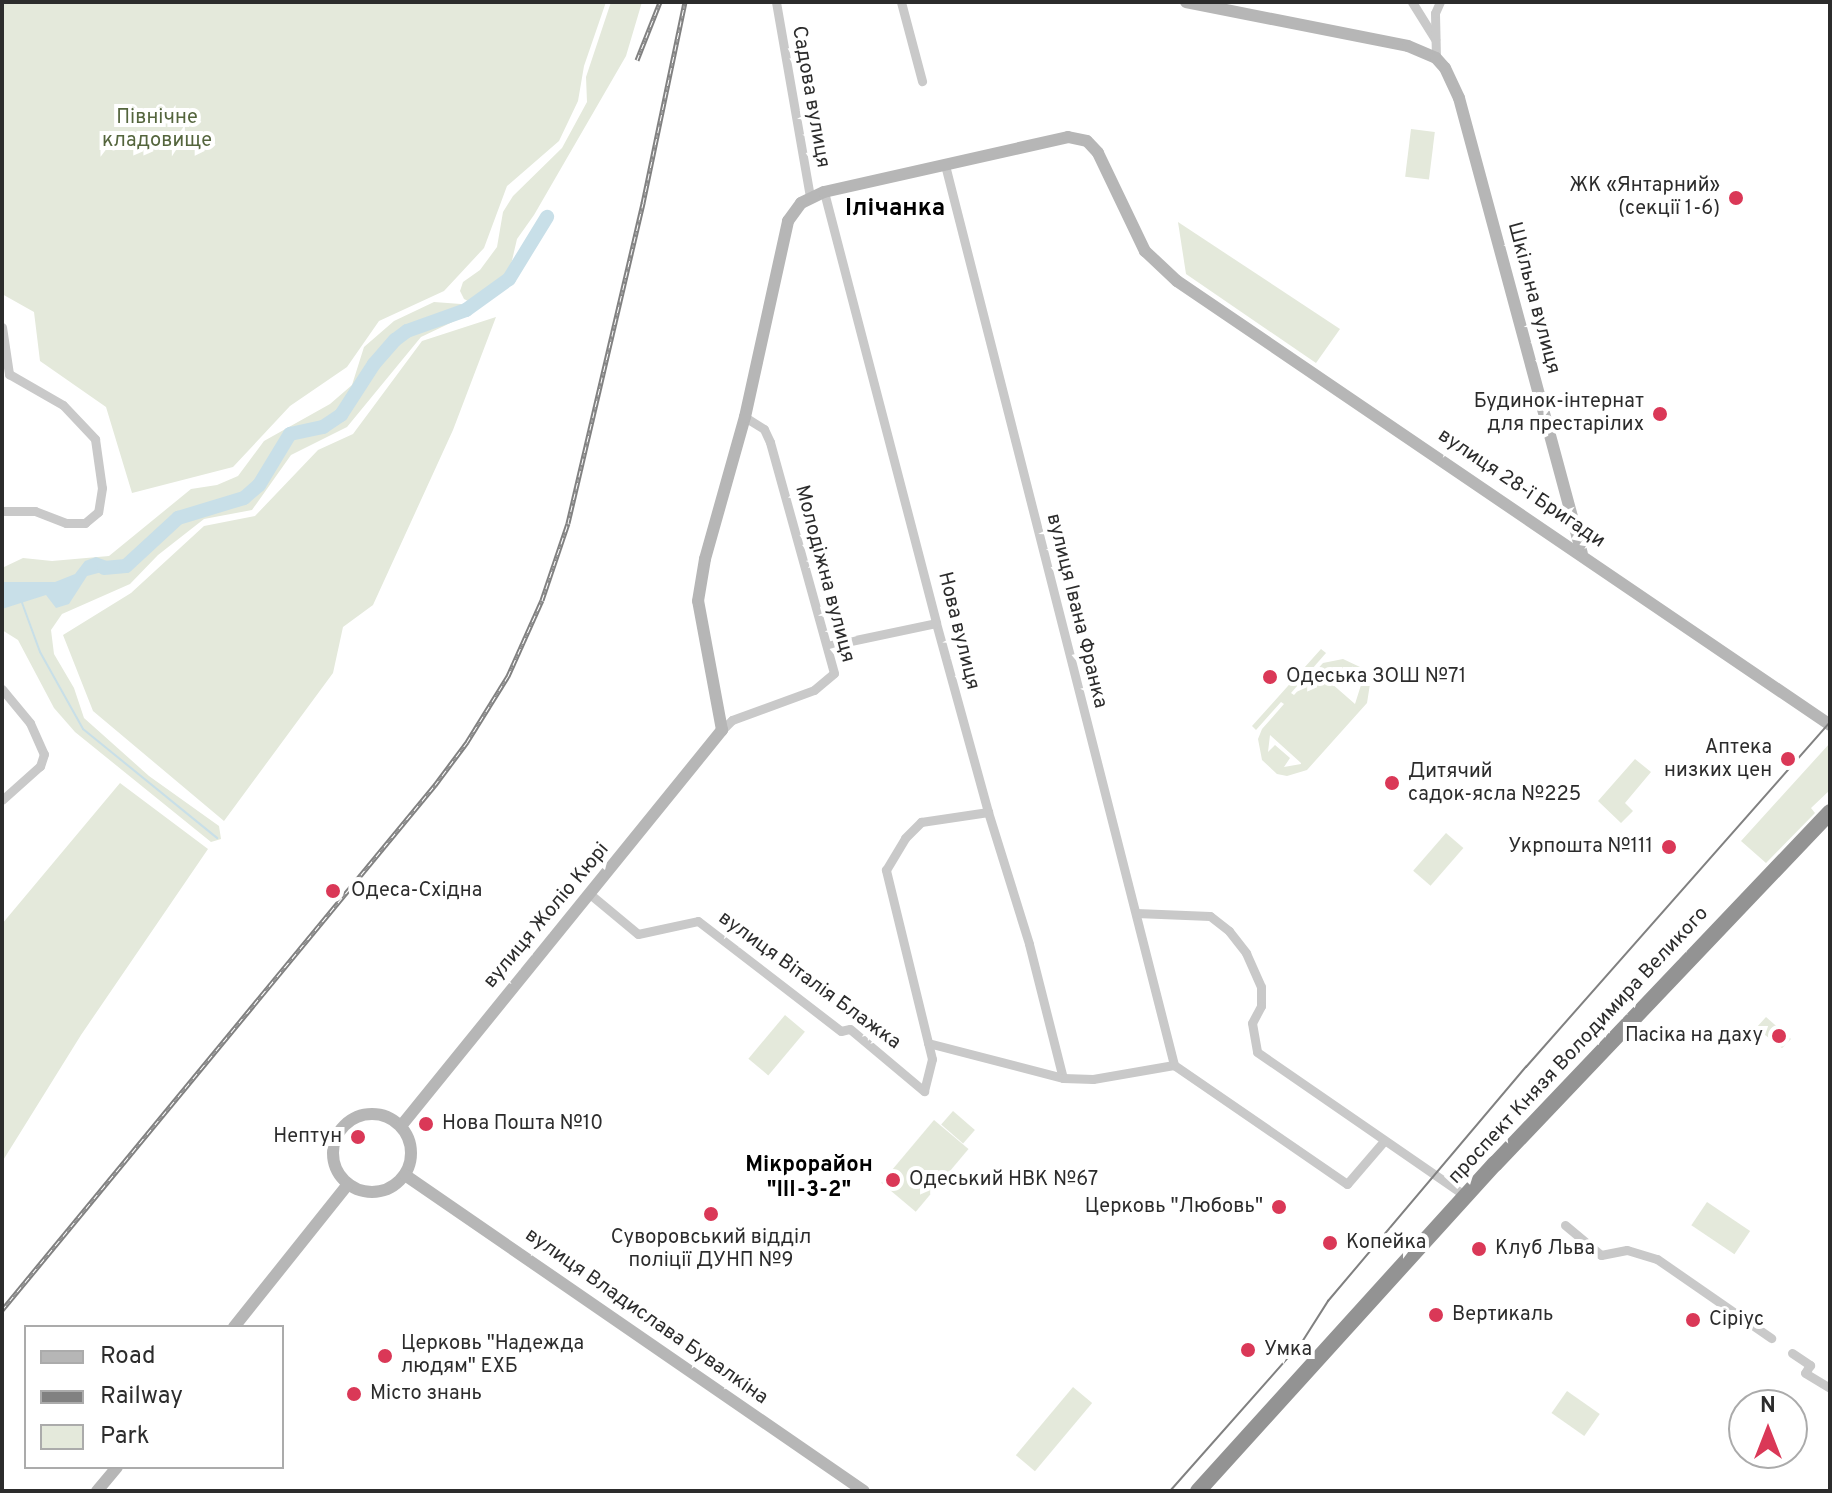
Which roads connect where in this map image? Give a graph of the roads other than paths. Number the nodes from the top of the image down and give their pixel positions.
1 (776, 2) edge
2 (901, 2) edge
3 (1186, 2) edge
4 (1412, 2) edge
5 (1440, 2) edge
6 (1435, 39) junction
7 (1436, 58) junction
8 (922, 81) dead end
9 (945, 165) junction
10 (824, 192) junction
11 (810, 197) junction
12 (2, 327) edge
13 (745, 417) junction
14 (2, 511) edge
15 (1582, 553) junction
16 (936, 623) junction
17 (827, 646) junction
18 (2, 689) edge
19 (1830, 725) edge
20 (722, 730) junction
21 (2, 800) edge
22 (988, 812) junction
23 (1830, 812) edge
24 (591, 895) junction
25 (1136, 913) junction
26 (928, 1043) junction
27 (1174, 1065) junction
28 (1063, 1078) junction
29 (401, 1126) junction
30 (1384, 1141) junction
31 (405, 1175) junction
32 (348, 1184) junction
33 (1466, 1196) junction
34 (1565, 1225) dead end
35 (236, 1325) edge
36 (1771, 1338) dead end
37 (1792, 1353) dead end
38 (1830, 1388) edge
39 (115, 1469) edge
40 (97, 1491) edge
41 (864, 1491) edge
42 (1198, 1491) edge

1 - 11 street, Садова вулиця
2 - 8 street
3 - 7 street
4 - 6 street
5 - 6 street, Шкільна вулиця
6 - 7 street, Шкільна вулиця
7 - 15 street, Шкільна вулиця
9 - 10 street
9 - 15 street, вулиця 28-ї Бригади
9 - 25 street, вулиця Івана Франка
10 - 11 street
10 - 16 street, Нова вулиця
11 - 13 street
12 - 14 street
13 - 17 street, Молодіжна вулиця
13 - 20 street
15 - 19 street, вулиця 28-ї Бригади
16 - 17 street
16 - 22 street, Нова вулиця
17 - 20 street, Молодіжна вулиця
18 - 21 street
20 - 24 street, вулиця Жоліо Кюрі
22 - 26 street
22 - 28 street, Нова вулиця
23 - 33 highway, проспект Князя Володимира Великого
24 - 26 street, вулиця Віталія Блажка
24 - 29 street, вулиця Жоліо Кюрі
25 - 27 street, вулиця Івана Франка
25 - 30 street
26 - 28 street, вулиця Віталія Блажка
27 - 28 street, вулиця Віталія Блажка
27 - 30 street
29 - 31 street
29 - 32 street
30 - 33 street
31 - 32 street
31 - 41 street, вулиця Владислава Бувалкіна
32 - 35 street
33 - 42 highway, проспект Князя Володимира Великого
34 - 36 street
37 - 38 street
39 - 40 street

